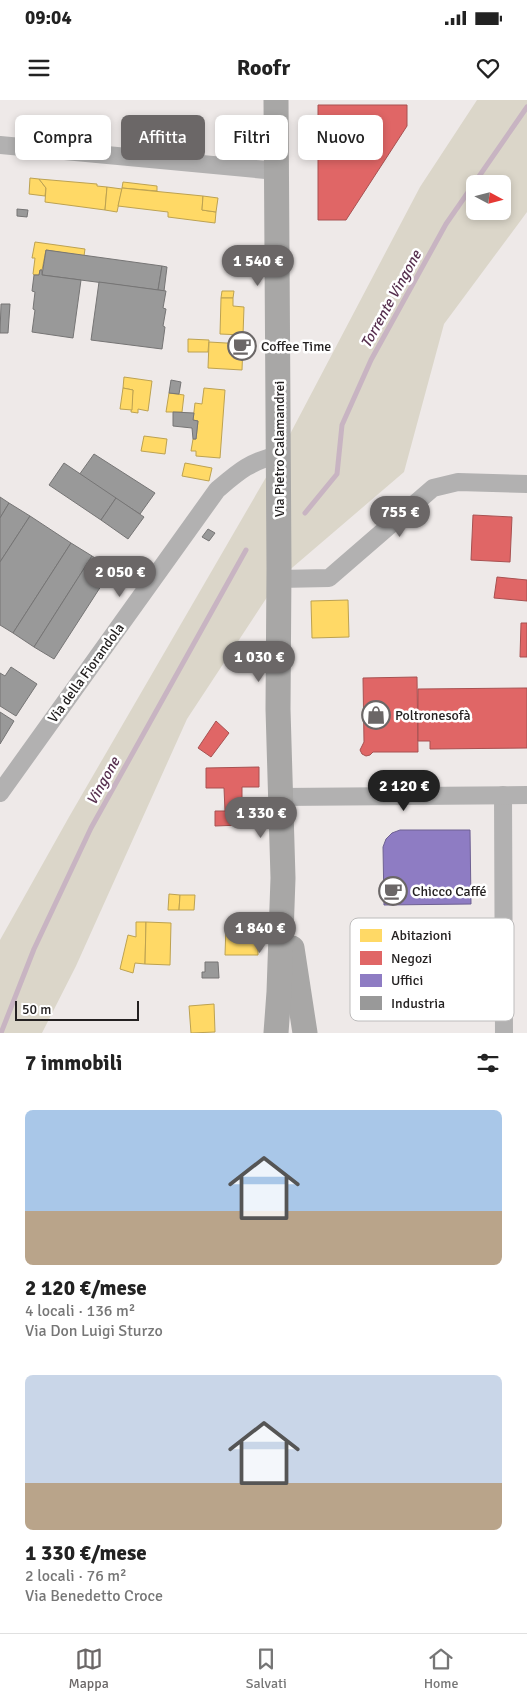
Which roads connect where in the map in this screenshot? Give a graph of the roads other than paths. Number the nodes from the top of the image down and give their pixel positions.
1 (276, 100) edge
2 (0, 145) edge
3 (277, 171) junction
4 (279, 465) junction
5 (527, 484) edge
6 (279, 573) junction
7 (0, 793) edge
8 (503, 795) junction
9 (527, 795) edge
10 (280, 797) junction
11 (283, 878) junction
12 (504, 918) edge
13 (276, 1033) edge
14 (305, 1033) edge

1 - 3 main road, Via Pietro Calamandrei
2 - 3 street
3 - 4 main road, Via Pietro Calamandrei
4 - 6 main road, Via Pietro Calamandrei
4 - 7 street, Via della Fiorandola
5 - 6 street
6 - 10 main road, Via Pietro Calamandrei
8 - 9 street
8 - 10 street
8 - 12 street
10 - 11 main road, Via Pietro Calamandrei
11 - 13 main road
11 - 14 main road

